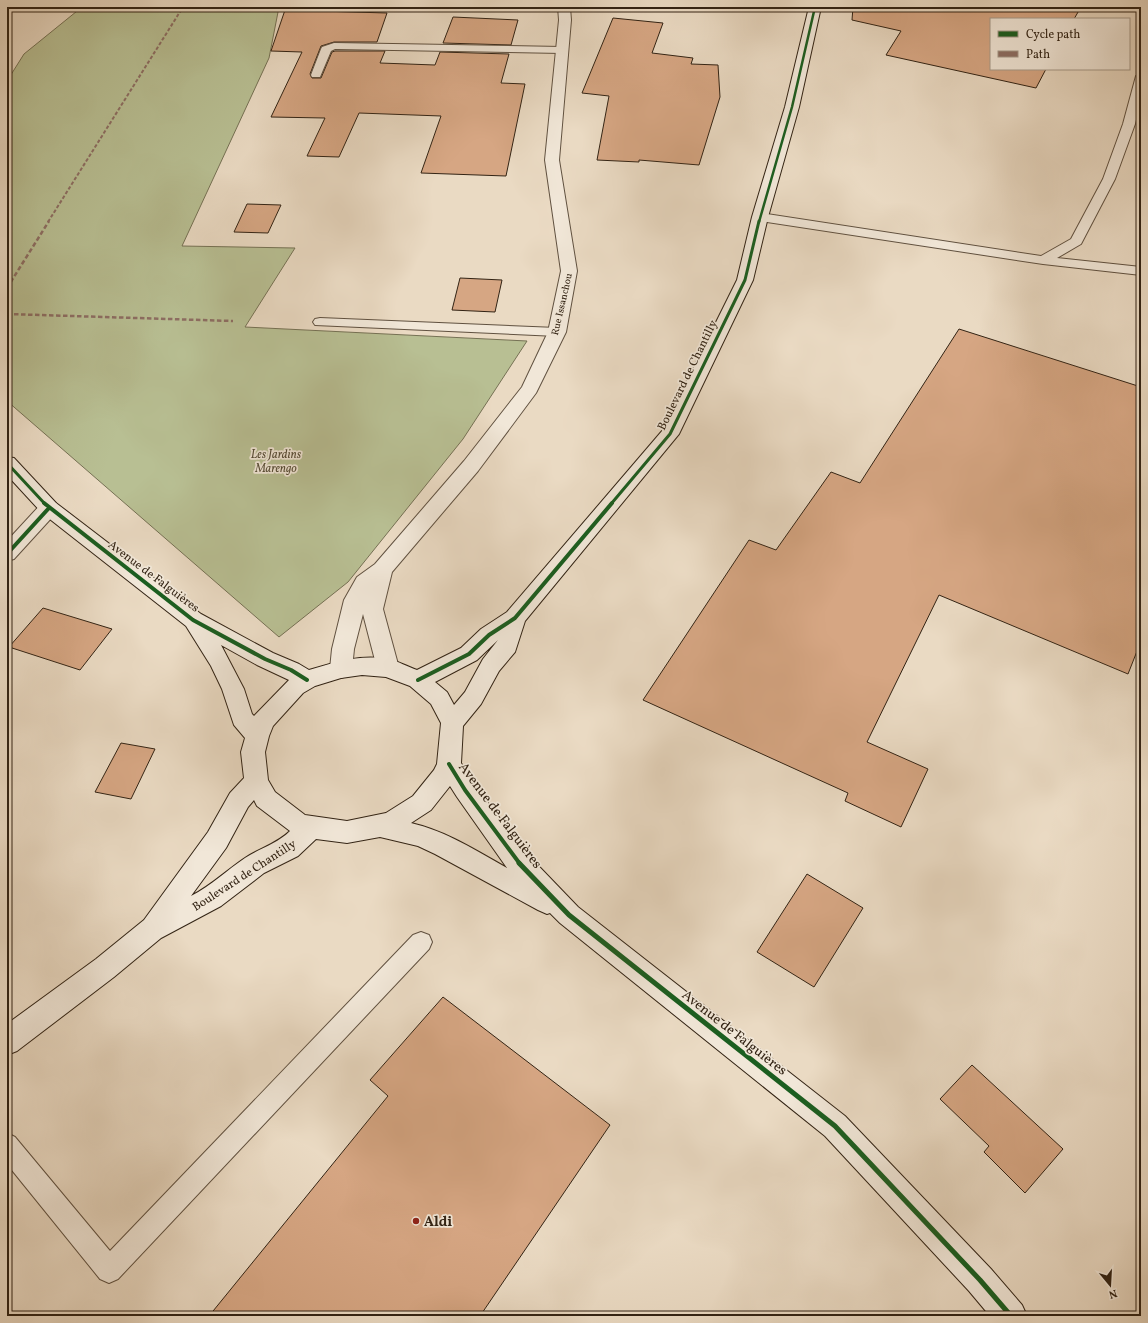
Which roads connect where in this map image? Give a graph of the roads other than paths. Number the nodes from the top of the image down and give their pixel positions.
1 (564, 7) edge
2 (815, 7) edge
3 (562, 50) junction
4 (316, 75) dead end
5 (1141, 76) edge
6 (760, 217) junction
7 (1043, 260) junction
8 (1141, 271) edge
9 (320, 322) dead end
10 (557, 332) junction
11 (7, 462) edge
12 (49, 508) junction
13 (7, 554) edge
14 (382, 569) junction
15 (515, 618) junction
16 (194, 620) junction
17 (388, 668) junction
18 (341, 669) junction
19 (307, 680) junction
20 (418, 680) junction
21 (452, 724) junction
22 (256, 736) junction
23 (449, 764) junction
24 (256, 781) junction
25 (380, 826) junction
26 (311, 828) junction
27 (569, 915) junction
28 (152, 929) junction
29 (421, 942) dead end
30 (7, 1042) edge
31 (7, 1145) edge
32 (1010, 1316) edge

1 - 3 street, Rue Issanchou
2 - 6 street, Boulevard de Chantilly
3 - 4 lane
3 - 10 street, Rue Issanchou
5 - 7 lane
6 - 7 lane
6 - 15 street, Boulevard de Chantilly
7 - 8 lane
9 - 10 lane
10 - 14 street, Rue Issanchou
11 - 12 street, Avenue de Falguières
12 - 13 street
12 - 16 street, Avenue de Falguières
14 - 17 street
14 - 18 street
15 - 20 street, Boulevard de Chantilly
15 - 21 street, Boulevard de Chantilly
16 - 19 street, Avenue de Falguières
16 - 22 street, Avenue de Falguières
17 - 18 street
17 - 20 street
18 - 19 street
19 - 22 street
20 - 21 street
21 - 23 street
22 - 24 street
23 - 25 street
23 - 27 street, Avenue de Falguières
24 - 26 street
24 - 28 street, Boulevard de Chantilly
25 - 26 street
25 - 27 street, Avenue de Falguières
26 - 28 street, Boulevard de Chantilly
27 - 32 street, Avenue de Falguières
28 - 30 street, Boulevard de Chantilly
29 - 31 lane

